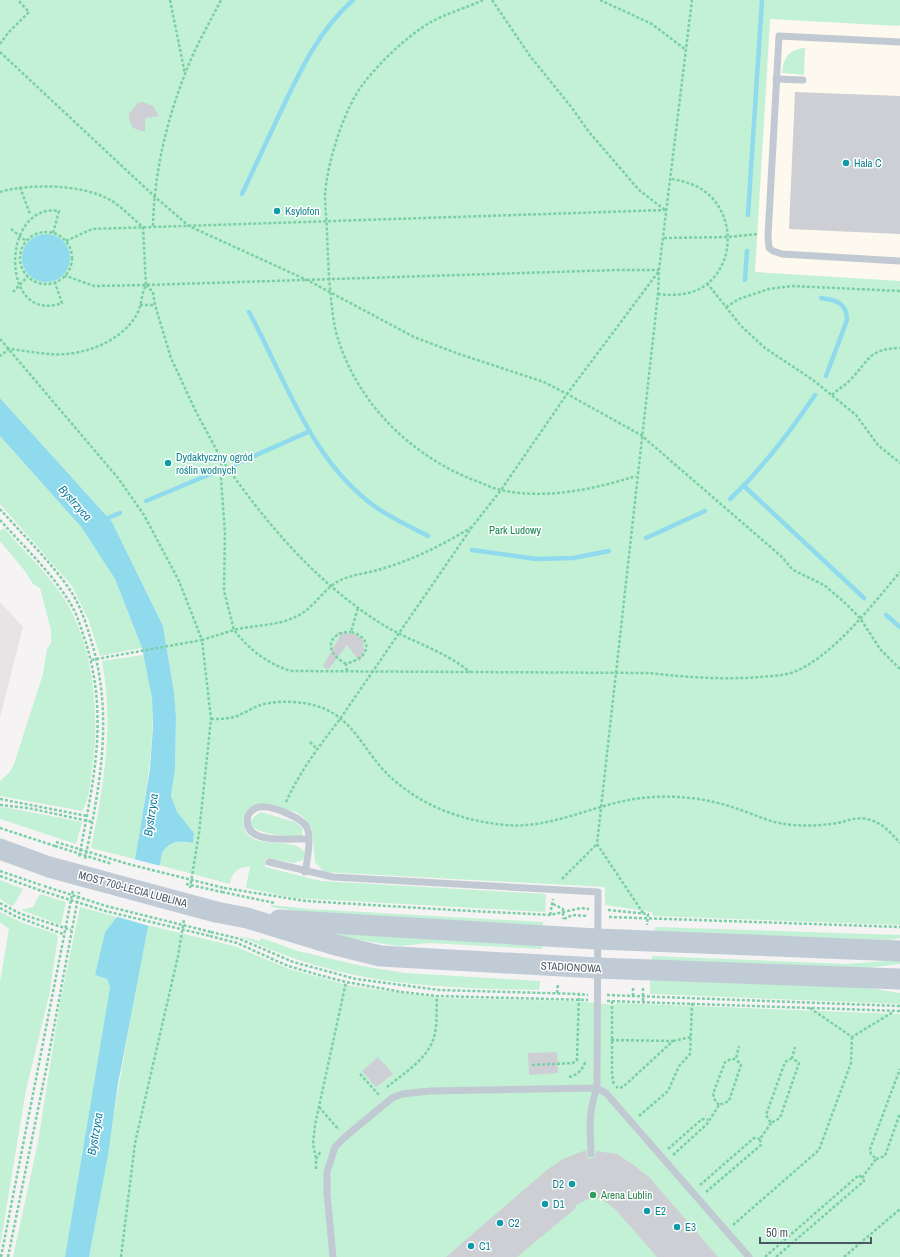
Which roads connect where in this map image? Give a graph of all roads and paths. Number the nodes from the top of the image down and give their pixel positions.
1 (18, 0) edge
2 (170, 0) edge
3 (221, 0) edge
4 (483, 0) edge
5 (492, 0) edge
6 (600, 0) edge
7 (692, 0) edge
8 (900, 42) edge
9 (0, 44) edge
10 (687, 50) junction
11 (0, 52) edge
12 (185, 74) junction
13 (776, 79) junction
14 (803, 80) dead end
15 (672, 179) junction
16 (20, 187) junction
17 (0, 192) edge
18 (154, 196) junction
19 (666, 210) junction
20 (30, 214) junction
21 (26, 216) dead end
22 (327, 220) junction
23 (14, 224) dead end
24 (153, 226) junction
25 (189, 226) junction
26 (143, 227) junction
27 (11, 229) junction
28 (53, 233) junction
29 (758, 234) dead end
30 (7, 236) dead end
31 (728, 237) junction
32 (664, 238) junction
33 (26, 241) junction
34 (66, 241) junction
35 (900, 261) edge
36 (659, 270) junction
37 (28, 276) junction
38 (64, 277) junction
39 (328, 279) junction
40 (309, 281) junction
41 (55, 283) junction
42 (707, 283) junction
43 (146, 285) junction
44 (9, 287) dead end
45 (13, 292) junction
46 (900, 292) edge
47 (330, 294) junction
48 (658, 294) junction
49 (19, 297) dead end
50 (30, 304) dead end
51 (140, 305) junction
52 (155, 305) junction
53 (726, 307) junction
54 (0, 339) edge
55 (900, 348) edge
56 (9, 349) junction
57 (0, 356) edge
58 (567, 394) junction
59 (832, 395) junction
60 (641, 435) junction
61 (222, 460) junction
62 (900, 462) edge
63 (636, 476) junction
64 (501, 490) junction
65 (0, 509) edge
66 (0, 520) edge
67 (472, 527) junction
68 (900, 572) edge
69 (332, 586) junction
70 (358, 608) junction
71 (860, 618) junction
72 (234, 630) junction
73 (350, 632) junction
74 (399, 633) junction
75 (200, 640) junction
76 (91, 660) junction
77 (97, 660) junction
78 (346, 664) junction
79 (900, 670) edge
80 (347, 671) junction
81 (372, 672) junction
82 (470, 672) junction
83 (615, 674) junction
84 (211, 719) junction
85 (340, 719) junction
86 (310, 742) dead end
87 (317, 749) junction
88 (0, 799) edge
89 (0, 805) edge
90 (601, 806) junction
91 (283, 809) dead end
92 (87, 816) junction
93 (86, 822) junction
94 (93, 822) junction
95 (0, 828) edge
96 (309, 839) junction
97 (56, 842) dead end
98 (900, 843) edge
99 (597, 844) junction
100 (0, 849) edge
101 (85, 861) dead end
102 (269, 862) dead end
103 (119, 866) dead end
104 (0, 870) edge
105 (306, 872) junction
106 (0, 876) edge
107 (46, 876) junction
108 (80, 884) dead end
109 (184, 884) dead end
110 (554, 889) junction
111 (222, 892) dead end
112 (189, 895) dead end
113 (0, 903) edge
114 (553, 904) junction
115 (0, 908) edge
116 (563, 909) dead end
117 (216, 912) joint
118 (598, 913) junction
119 (644, 913) dead end
120 (550, 915) junction
121 (185, 918) dead end
122 (247, 918) junction
123 (65, 923) dead end
124 (900, 927) edge
125 (64, 929) junction
126 (71, 930) junction
127 (211, 932) dead end
128 (63, 934) junction
129 (597, 939) junction
130 (900, 951) edge
131 (597, 968) junction
132 (900, 979) edge
133 (346, 982) junction
134 (596, 998) junction
135 (579, 999) junction
136 (586, 1000) junction
137 (612, 1001) junction
138 (692, 1003) junction
139 (900, 1006) edge
140 (586, 1007) dead end
141 (809, 1008) junction
142 (894, 1011) junction
143 (900, 1011) edge
144 (852, 1036) junction
145 (691, 1037) junction
146 (612, 1040) junction
147 (673, 1041) junction
148 (739, 1046) dead end
149 (795, 1047) dead end
150 (586, 1058) dead end
151 (792, 1058) junction
152 (736, 1059) junction
153 (532, 1065) dead end
154 (900, 1068) edge
155 (360, 1074) dead end
156 (567, 1077) dead end
157 (393, 1082) dead end
158 (397, 1083) dead end
159 (614, 1086) junction
160 (597, 1088) junction
161 (606, 1093) junction
162 (379, 1095) dead end
163 (719, 1105) junction
164 (319, 1107) junction
165 (900, 1113) edge
166 (708, 1120) junction
167 (631, 1123) junction
168 (772, 1123) junction
169 (345, 1137) junction
170 (760, 1139) junction
171 (591, 1154) dead end
172 (316, 1159) dead end
173 (876, 1159) junction
174 (862, 1178) junction
175 (900, 1209) edge
176 (726, 1231) junction
177 (1, 1257) edge
178 (8, 1257) edge
179 (122, 1257) edge
180 (333, 1257) edge
181 (748, 1257) edge
182 (765, 1257) edge
183 (776, 1257) edge
184 (844, 1257) edge

1 - 9 path
2 - 12 path
3 - 12 path
4 - 22 path
5 - 19 path
6 - 10 path
7 - 10 path
8 - 13 lane
10 - 15 path
11 - 18 path
12 - 18 path
13 - 14 lane
13 - 35 lane
15 - 19 path
15 - 31 path
16 - 17 path
16 - 20 path
16 - 26 path
18 - 24 path
18 - 25 path
19 - 22 path
19 - 32 path
20 - 21 path
20 - 28 path
22 - 25 path
22 - 39 path
23 - 27 path
24 - 25 path
24 - 26 path
25 - 40 path
26 - 34 path
26 - 43 path
27 - 30 path
27 - 33 path
28 - 33 path
28 - 34 path
29 - 31 path
31 - 32 path
31 - 42 path
32 - 36 path
33 - 37 path
34 - 38 path
36 - 39 path
36 - 48 path
36 - 58 path
37 - 41 path
37 - 45 path
38 - 41 path
38 - 43 path
39 - 40 path
39 - 47 path
40 - 43 path
40 - 47 path
41 - 50 path
42 - 48 path
42 - 53 path
43 - 51 path
43 - 52 path
44 - 45 path
45 - 49 path
46 - 53 path
47 - 58 path
47 - 64 path
48 - 60 path
51 - 52 path
51 - 56 path
52 - 61 path
53 - 59 path
54 - 56 path
55 - 59 path
56 - 57 path
56 - 75 path
58 - 60 path
58 - 64 path
59 - 62 path
60 - 63 path
60 - 71 path
61 - 69 path
61 - 72 path
63 - 64 path
63 - 83 path
64 - 67 path
65 - 77 path
66 - 76 path
67 - 69 path
67 - 74 path
68 - 71 path
69 - 70 path
69 - 72 path
70 - 73 path
70 - 74 path
71 - 79 path
71 - 83 path
72 - 75 path
72 - 80 path
73 - 78 path
73 - 78 path
74 - 81 path
74 - 82 path
75 - 77 path
75 - 84 path
76 - 77 path
76 - 92 path
77 - 94 path
78 - 80 path
80 - 81 path
81 - 82 path
81 - 85 path
82 - 83 path
83 - 90 path
84 - 85 path
84 - 112 path
85 - 87 path
85 - 90 path
86 - 87 path
87 - 91 path
88 - 92 path
89 - 93 path
90 - 98 path
90 - 99 path
92 - 93 path
93 - 94 path
94 - 101 path
95 - 103 path, bridge
96 - 96 lane
96 - 105 lane
97 - 120 path, bridge
99 - 110 path
99 - 119 path
100 - 107 street, MOST 700-LECIA LUBLINA
102 - 105 lane
104 - 107 path
105 - 110 lane
106 - 133 path, bridge
107 - 117 street, MOST 700-LECIA LUBLINA, bridge
107 - 127 path, bridge
108 - 126 path
109 - 111 path, bridge
110 - 114 path
110 - 118 lane
113 - 125 path
114 - 116 path
114 - 120 path
115 - 128 path
117 - 122 street, STADIONOWA
118 - 120 path
118 - 124 path
118 - 129 lane
121 - 179 path
122 - 129 street, STADIONOWA
122 - 131 street, STADIONOWA
123 - 125 path
125 - 126 path
125 - 128 path
126 - 178 path
128 - 177 path
129 - 130 street, STADIONOWA
129 - 131 lane
131 - 132 street, STADIONOWA
131 - 134 lane
133 - 135 path
133 - 164 path
134 - 135 path
134 - 136 path
134 - 137 path
134 - 139 path
134 - 160 lane
135 - 136 path
135 - 153 path
136 - 140 path
137 - 138 path
137 - 146 path
138 - 141 path
138 - 145 path
141 - 142 path
141 - 144 path
142 - 143 path
142 - 144 path
144 - 176 path
145 - 147 path
145 - 167 path
146 - 147 path
146 - 159 path
147 - 159 path
148 - 152 path
149 - 151 path
150 - 156 path
151 - 168 path
151 - 168 path
152 - 163 path
152 - 163 path
154 - 173 path
155 - 162 path
157 - 158 path
159 - 161 path
160 - 161 lane
160 - 169 lane
160 - 171 lane
161 - 167 lane
163 - 166 path
164 - 169 path
164 - 172 path
165 - 173 path
166 - 166 path
167 - 176 lane
168 - 170 path
169 - 180 lane
170 - 170 path
173 - 174 path
174 - 182 path
174 - 183 path
175 - 184 path
176 - 181 lane

